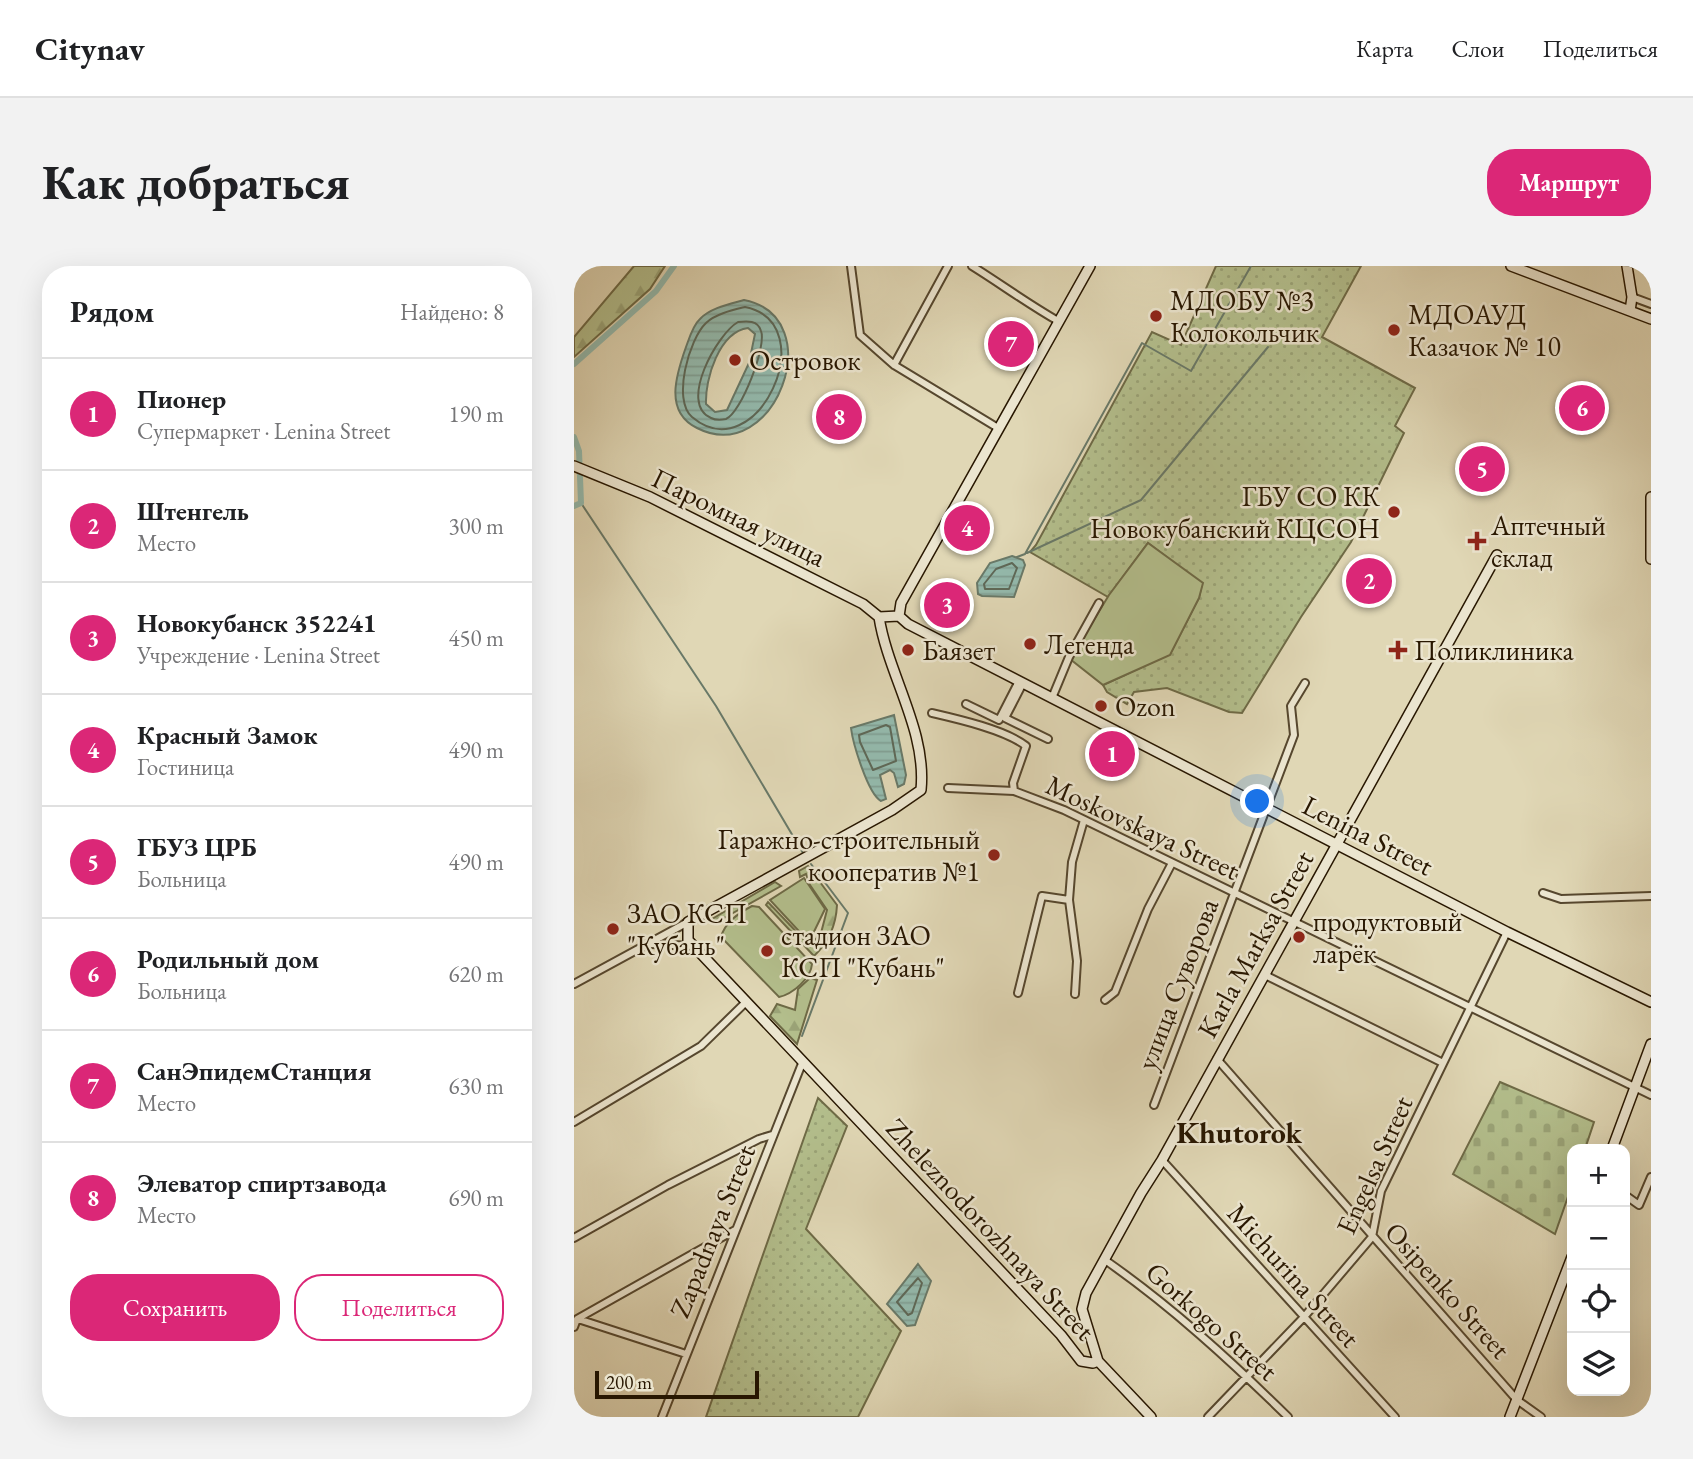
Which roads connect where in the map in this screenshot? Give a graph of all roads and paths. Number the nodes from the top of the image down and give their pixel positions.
1 (851, 266) edge
2 (948, 266) edge
3 (971, 266) edge
4 (1090, 266) edge
5 (1513, 266) edge
6 (1627, 266) edge
7 (1632, 297) junction
8 (1651, 304) edge
9 (1630, 312) junction
10 (1651, 319) edge
11 (1059, 321) junction
12 (894, 365) junction
13 (998, 428) junction
14 (574, 466) edge
15 (1651, 498) edge
16 (1651, 535) edge
17 (1497, 555) dead end
18 (1651, 559) edge
19 (1099, 603) dead end
20 (899, 615) junction
21 (878, 617) junction
22 (1021, 682) junction
23 (1306, 683) dead end
24 (1052, 698) junction
25 (966, 704) dead end
26 (932, 713) dead end
27 (1048, 739) dead end
28 (948, 788) dead end
29 (1014, 791) junction
30 (1267, 810) junction
31 (1084, 820) junction
32 (1337, 844) junction
33 (1172, 863) junction
34 (1543, 893) dead end
35 (1234, 894) junction
36 (1651, 897) edge
37 (1069, 900) junction
38 (1293, 921) junction
39 (688, 922) junction
40 (1507, 932) junction
41 (650, 944) junction
42 (695, 947) junction
43 (1265, 975) junction
44 (574, 984) edge
45 (1018, 993) dead end
46 (1075, 994) dead end
47 (1105, 1000) dead end
48 (746, 1002) junction
49 (1651, 1002) edge
50 (1470, 1008) junction
51 (1651, 1044) edge
52 (1217, 1059) junction
53 (803, 1061) junction
54 (1443, 1063) junction
55 (1636, 1087) junction
56 (1651, 1095) edge
57 (1154, 1105) dead end
58 (574, 1122) edge
59 (772, 1135) junction
60 (1614, 1144) edge
61 (1162, 1160) junction
62 (1651, 1177) edge
63 (1630, 1199) edge
64 (735, 1230) junction
65 (1372, 1237) junction
66 (574, 1238) edge
67 (1105, 1260) junction
68 (1567, 1270) edge
69 (1304, 1317) junction
70 (576, 1318) edge
71 (574, 1327) edge
72 (686, 1354) junction
73 (1098, 1361) junction
74 (1247, 1377) junction
75 (1517, 1400) junction
76 (662, 1417) edge
77 (1151, 1417) edge
78 (1208, 1417) edge
79 (1288, 1417) edge
80 (1395, 1417) edge
81 (1510, 1417) edge
82 (1541, 1417) edge

1 - 12 street
2 - 12 street
3 - 11 street
4 - 11 main road
5 - 9 main road
6 - 7 main road
7 - 8 street
7 - 9 main road
9 - 10 main road
11 - 13 main road
12 - 13 street
13 - 20 main road
14 - 21 main road, Паромная улица
15 - 16 main road
16 - 18 main road
17 - 32 main road, Karla Marksa Street
19 - 24 street
20 - 21 main road
20 - 22 main road, Lenina Street
21 - 39 main road
22 - 24 main road, Lenina Street
22 - 25 street
22 - 27 street
23 - 30 street, улица Суворова
24 - 30 main road, Lenina Street
26 - 29 street, Moskovskaya Street
28 - 29 street
29 - 31 street, Moskovskaya Street
30 - 32 main road, Lenina Street
30 - 35 street, улица Суворова
31 - 33 street, Moskovskaya Street
31 - 37 street
32 - 38 main road, Karla Marksa Street
32 - 40 main road, Lenina Street
33 - 35 street, Moskovskaya Street
33 - 47 street
34 - 36 street
35 - 38 street, Moskovskaya Street
35 - 57 street, улица Суворова
37 - 45 street
37 - 46 street
38 - 43 main road, Karla Marksa Street
38 - 50 street, Moskovskaya Street
39 - 41 street
39 - 42 main road
40 - 49 main road, Lenina Street
40 - 50 street, Engelsa Street
41 - 42 street
41 - 44 street
42 - 48 main road, Zheleznodorozhnaya Street
43 - 52 main road, Karla Marksa Street
43 - 54 street
48 - 53 main road, Zheleznodorozhnaya Street
48 - 58 street
50 - 54 street, Engelsa Street
50 - 55 street, Moskovskaya Street
51 - 55 main road
52 - 61 main road, Karla Marksa Street
52 - 65 street, Osipenko Street
53 - 59 street, Zapadnaya Street
53 - 73 main road, Zheleznodorozhnaya Street
54 - 65 street, Engelsa Street
55 - 56 street, Moskovskaya Street
55 - 60 main road
59 - 64 street, Zapadnaya Street
59 - 66 street
61 - 67 main road, Karla Marksa Street
61 - 69 street, Michurina Street
62 - 63 street
64 - 70 street
64 - 72 street, Zapadnaya Street
65 - 69 street, Engelsa Street
65 - 75 street, Osipenko Street
67 - 73 main road, Karla Marksa Street
67 - 74 street, Gorkogo Street
68 - 75 main road
69 - 74 street, Engelsa Street
69 - 80 street, Michurina Street
70 - 71 street
70 - 72 street
72 - 76 street, Zapadnaya Street
73 - 77 main road, Zheleznodorozhnaya Street
74 - 78 street, Engelsa Street
74 - 79 street, Gorkogo Street
75 - 81 main road
75 - 82 street, Osipenko Street

